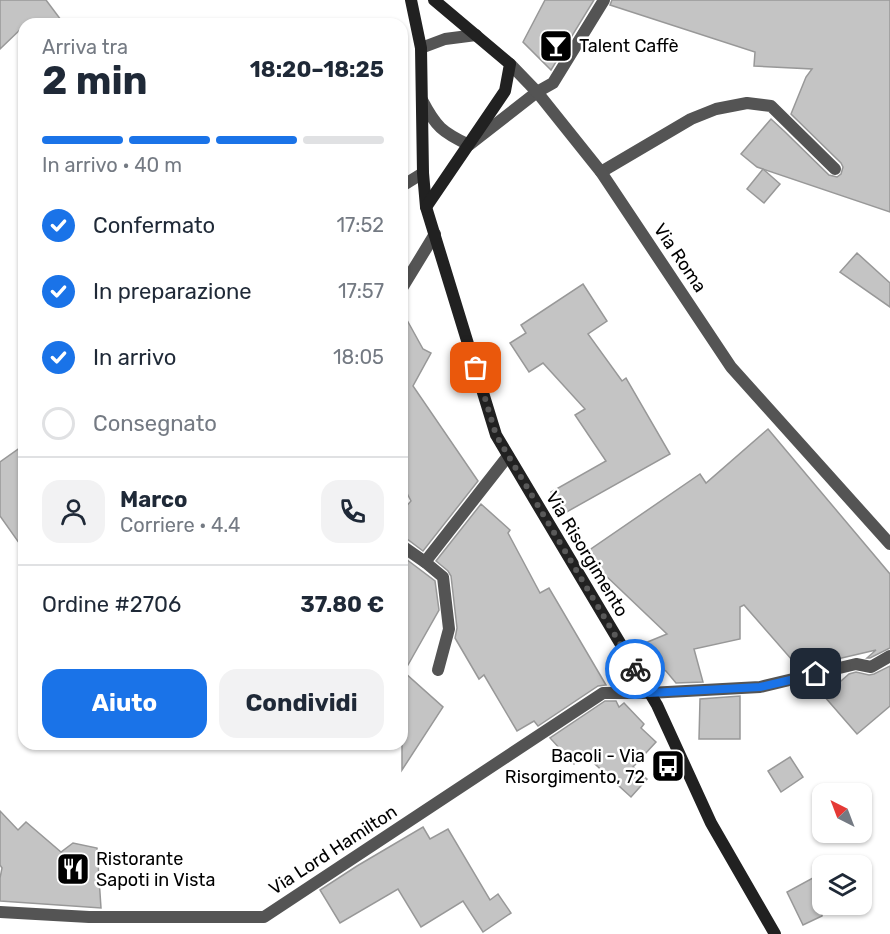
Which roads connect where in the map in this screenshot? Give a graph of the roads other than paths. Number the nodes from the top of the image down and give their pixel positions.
1 (411, 0) edge
2 (434, 0) edge
3 (604, 0) edge
4 (476, 35) junction
5 (422, 48) junction
6 (510, 64) junction
7 (537, 92) junction
8 (422, 100) junction
9 (469, 145) junction
10 (835, 169) dead end
11 (601, 172) junction
12 (423, 173) junction
13 (408, 182) edge
14 (426, 207) junction
15 (435, 234) junction
16 (408, 278) edge
17 (508, 456) junction
18 (890, 544) edge
19 (408, 550) edge
20 (425, 562) junction
21 (890, 656) edge
22 (438, 670) dead end
23 (649, 693) junction
24 (0, 912) edge
25 (775, 934) edge

1 - 5 main road, Via Risorgimento
2 - 4 main road, Via Roma
3 - 7 street
4 - 5 street
4 - 6 main road, Via Roma
5 - 8 main road, Via Risorgimento
6 - 7 street, Via Roma
6 - 9 main road
7 - 9 street
7 - 11 street, Via Roma
8 - 9 street
8 - 12 main road, Via Risorgimento
9 - 14 main road
10 - 11 street
11 - 18 street, Via Roma
12 - 13 street
12 - 14 main road, Via Risorgimento
14 - 15 main road, Via Risorgimento
15 - 16 street
15 - 17 main road, Via Risorgimento
17 - 20 street
17 - 23 main road, Via Risorgimento
19 - 20 street
20 - 22 street
21 - 23 street, Via Lord Hamilton
23 - 24 street, Via Lord Hamilton
23 - 25 main road, Via Risorgimento

